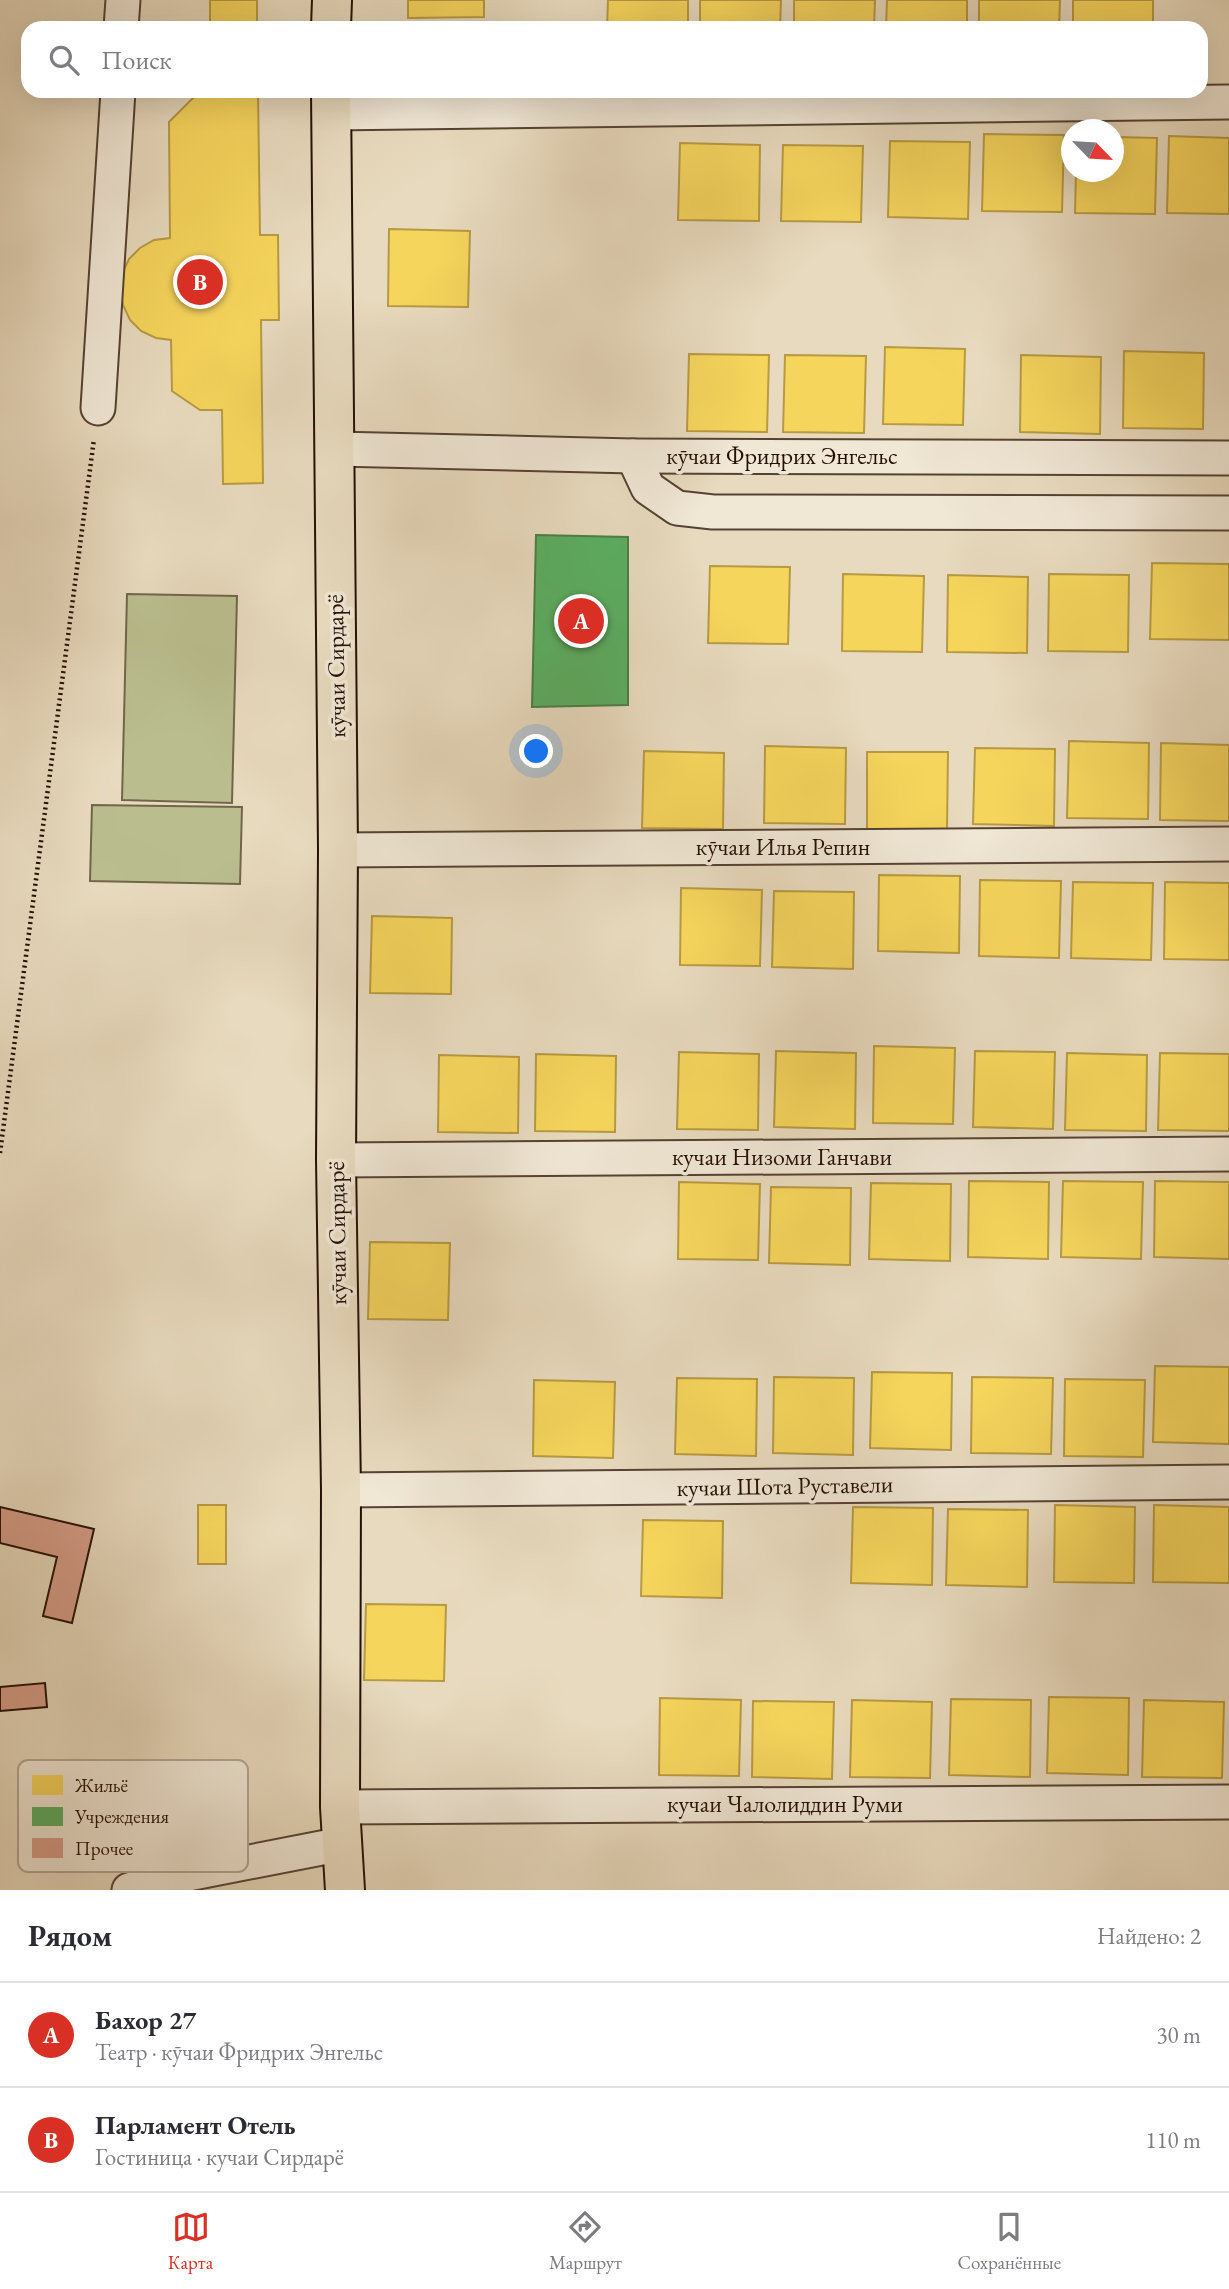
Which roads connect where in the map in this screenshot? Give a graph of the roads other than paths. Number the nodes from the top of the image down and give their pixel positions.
1 (123, 0) edge
2 (332, 0) edge
3 (122, 21) edge
4 (331, 21) edge
5 (118, 98) edge
6 (331, 102) edge
7 (1229, 102) edge
8 (98, 408) road end
9 (335, 449) junction
10 (633, 456) junction
11 (1229, 458) edge
12 (1229, 513) edge
13 (1229, 844) edge
14 (338, 850) junction
15 (1229, 1154) edge
16 (336, 1160) junction
17 (1229, 1482) edge
18 (341, 1490) junction
19 (1229, 1802) edge
20 (341, 1825) junction
21 (248, 1855) edge
22 (194, 1872) edge
23 (129, 1890) edge
24 (345, 1890) edge

1 - 3 street
2 - 4 main road
5 - 8 street
6 - 7 street
6 - 9 main road, кӯчаи Сирдарё
9 - 10 street, кӯчаи Фридрих Энгельс
9 - 14 main road, кӯчаи Сирдарё
10 - 11 street, кӯчаи Фридрих Энгельс
10 - 12 street
13 - 14 street, кӯчаи Илья Репин
14 - 16 main road, кӯчаи Сирдарё
15 - 16 street, кучаи Низоми Ганчави
16 - 18 main road, кӯчаи Сирдарё
17 - 18 street, кучаи Шота Руставели
18 - 20 main road, кӯчаи Сирдарё
19 - 20 street, кучаи Чалолиддин Руми
20 - 21 street, кучаи Чалолиддин Руми
20 - 24 main road, кӯчаи Сирдарё
22 - 23 street, кучаи Чалолиддин Руми

